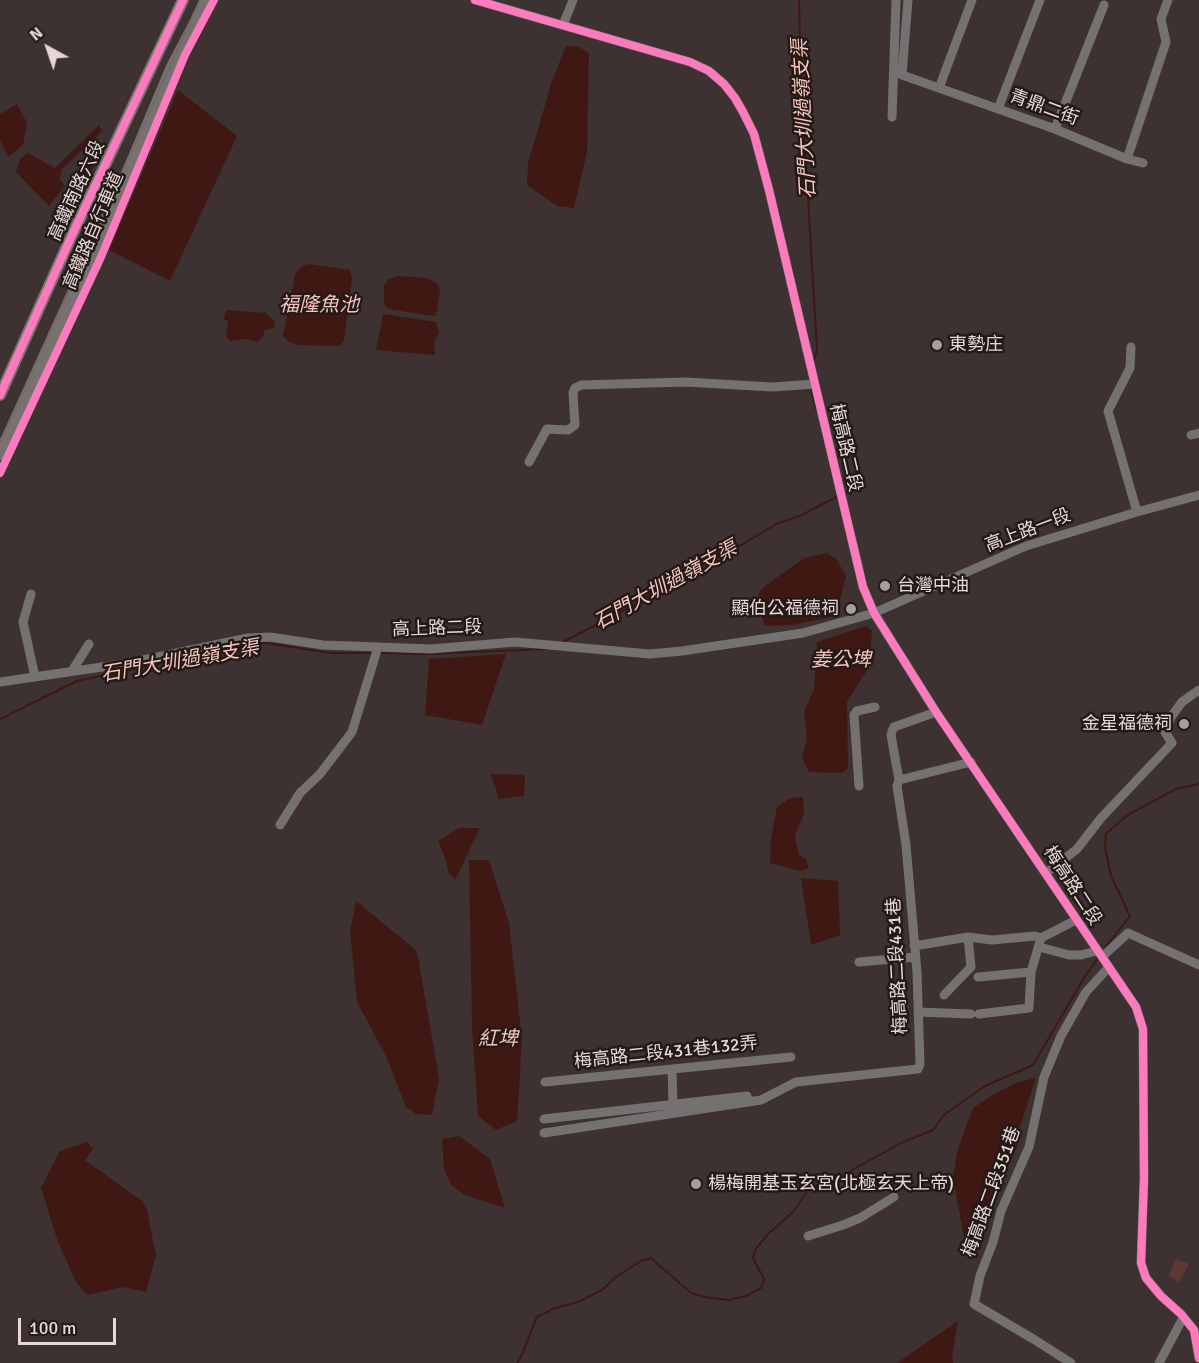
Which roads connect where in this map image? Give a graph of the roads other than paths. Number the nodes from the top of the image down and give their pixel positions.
1 (183, 0) edge
2 (207, 0) edge
3 (475, 0) edge
4 (573, 0) edge
5 (896, 0) edge
6 (908, 0) edge
7 (972, 0) edge
8 (1040, 0) edge
9 (1168, 0) edge
10 (1104, 5) dead end
11 (563, 25) junction
12 (939, 88) junction
13 (998, 109) junction
14 (892, 117) dead end
15 (1055, 129) junction
16 (1127, 159) junction
17 (1143, 163) dead end
18 (1131, 347) dead end
19 (812, 385) junction
20 (0, 395) edge
21 (0, 454) edge
22 (529, 462) dead end
23 (1199, 495) edge
24 (1137, 512) junction
25 (31, 594) dead end
26 (874, 614) junction
27 (89, 644) dead end
28 (377, 651) junction
29 (72, 671) junction
30 (35, 677) junction
31 (0, 682) edge
32 (1199, 690) edge
33 (875, 707) dead end
34 (936, 712) junction
35 (971, 762) junction
36 (899, 780) junction
37 (859, 786) dead end
38 (280, 825) dead end
39 (1046, 873) junction
40 (1076, 920) junction
41 (968, 937) junction
42 (1040, 943) junction
43 (914, 946) junction
44 (1099, 954) junction
45 (915, 957) junction
46 (859, 962) dead end
47 (1199, 965) edge
48 (1109, 967) junction
49 (1031, 972) junction
50 (978, 977) dead end
51 (944, 994) dead end
52 (918, 1012) junction
53 (791, 1057) dead end
54 (672, 1069) junction
55 (545, 1082) dead end
56 (768, 1097) junction
57 (674, 1104) junction
58 (544, 1119) dead end
59 (544, 1133) dead end
60 (894, 1197) dead end
61 (808, 1236) dead end
62 (1183, 1317) junction
63 (1196, 1332) edge
64 (1199, 1358) edge
65 (1071, 1363) edge
66 (1159, 1363) edge
67 (1196, 1363) edge

1 - 20 main road, 高鐵南路六段
2 - 21 main road, 高鐵南路六段
3 - 11 street, 梅高路二段
4 - 11 street
5 - 14 street
6 - 12 street, 青鼎二街
7 - 12 street
8 - 13 street
9 - 16 street
10 - 15 street
11 - 19 street, 梅高路二段
12 - 13 street, 青鼎二街
13 - 15 street, 青鼎二街
15 - 16 street, 青鼎二街
16 - 17 street, 青鼎二街
18 - 24 street
19 - 22 street
19 - 26 street, 梅高路二段
23 - 24 street, 高上路一段
24 - 26 street, 高上路一段
25 - 30 street
26 - 28 street, 高上路二段
26 - 34 street, 梅高路二段
27 - 29 street
28 - 29 street, 高上路二段
28 - 38 street
29 - 30 street, 高上路二段
30 - 31 street, 高上路二段
32 - 39 street
33 - 37 street
34 - 35 street, 梅高路二段
34 - 36 street, 梅高路二段431巷
35 - 36 street
35 - 39 street, 梅高路二段
36 - 43 street, 梅高路二段431巷
39 - 40 street, 梅高路二段
40 - 42 street
40 - 44 street, 梅高路二段
41 - 42 street
41 - 43 street
41 - 51 street
42 - 44 street
42 - 49 street
43 - 45 street, 梅高路二段431巷
44 - 47 street
44 - 48 street, 梅高路二段
45 - 46 street
45 - 52 street, 梅高路二段431巷
48 - 62 street, 梅高路二段
48 - 65 street, 梅高路二段351巷
49 - 50 street
49 - 52 street
52 - 56 street, 梅高路二段431巷
53 - 54 street, 梅高路二段431巷132弄
54 - 55 street, 梅高路二段431巷132弄
54 - 57 street
56 - 57 street, 梅高路二段431巷
56 - 59 street, 梅高路二段431巷
57 - 58 street, 梅高路二段431巷
60 - 61 street
62 - 63 street, 梅高路二段
62 - 66 street
63 - 64 street, 梅高路二段
64 - 67 street

